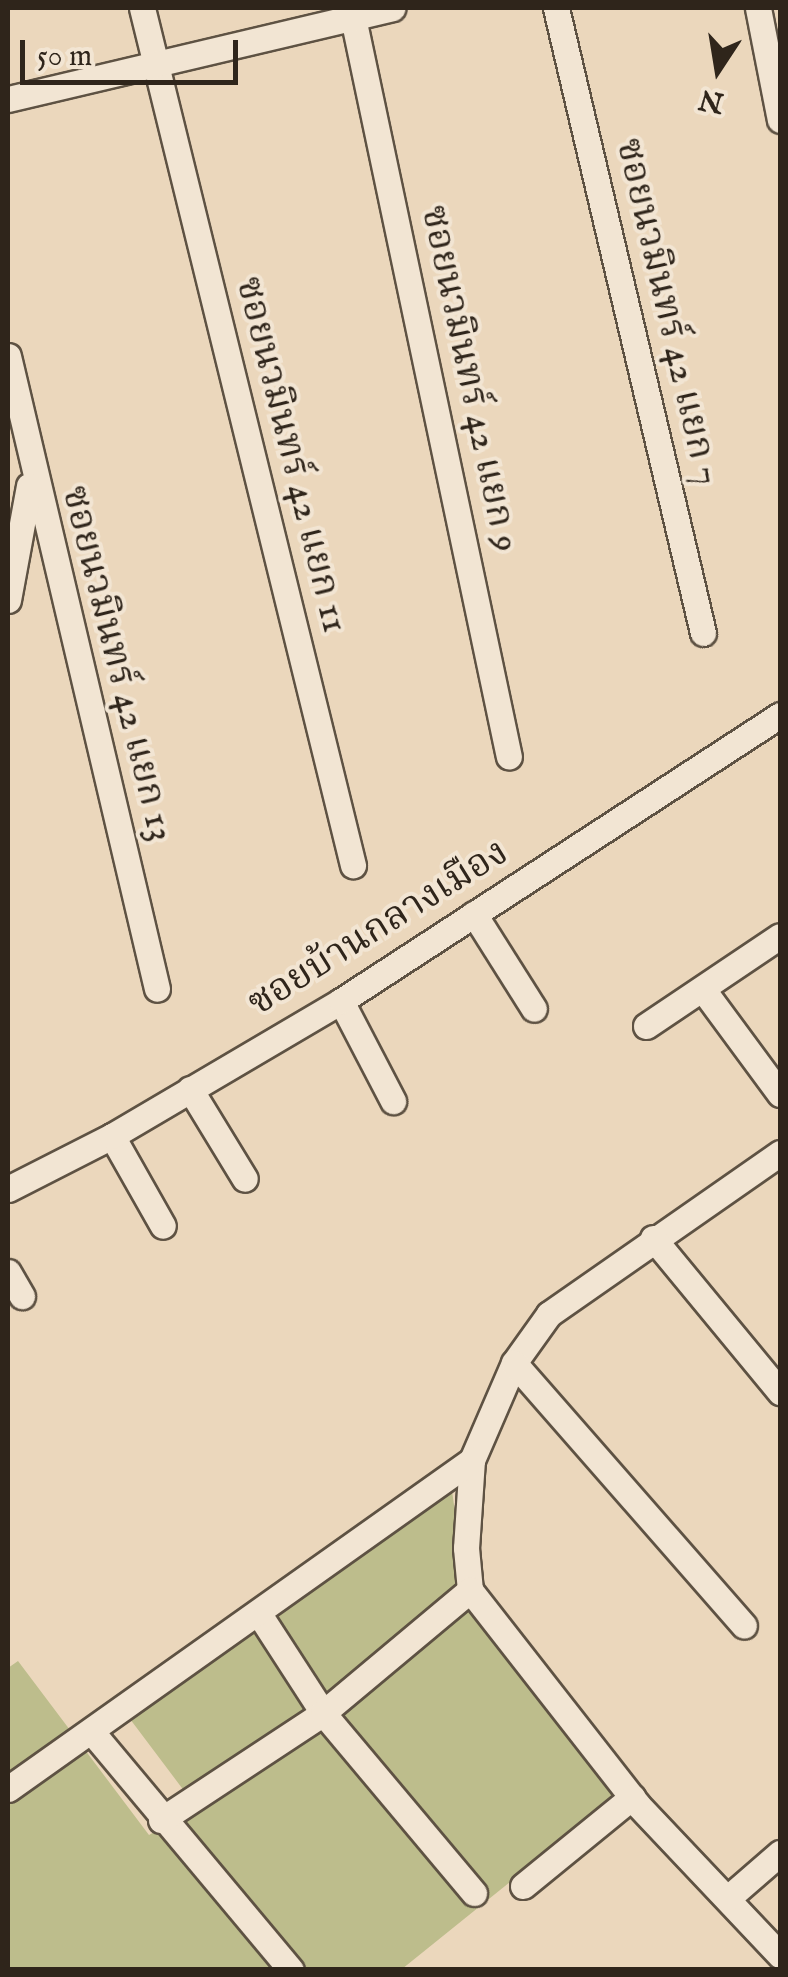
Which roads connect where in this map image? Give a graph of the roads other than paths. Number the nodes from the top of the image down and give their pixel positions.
1 (142, 8) edge
2 (392, 8) edge
3 (556, 8) edge
4 (758, 8) edge
5 (352, 12) edge
6 (155, 64) junction
7 (8, 98) edge
8 (780, 120) edge
9 (8, 356) edge
10 (31, 476) junction
11 (8, 600) edge
12 (704, 633) dead end
13 (780, 715) edge
14 (509, 757) dead end
15 (353, 864) dead end
16 (474, 914) junction
17 (780, 936) edge
18 (157, 988) dead end
19 (704, 991) junction
20 (342, 1001) junction
21 (534, 1009) dead end
22 (646, 1026) dead end
23 (190, 1090) junction
24 (780, 1094) edge
25 (393, 1101) dead end
26 (112, 1136) junction
27 (780, 1154) edge
28 (244, 1179) dead end
29 (8, 1189) edge
30 (162, 1226) dead end
31 (654, 1238) junction
32 (8, 1272) edge
33 (22, 1296) dead end
34 (514, 1363) junction
35 (780, 1392) edge
36 (472, 1460) junction
37 (470, 1590) junction
38 (259, 1614) junction
39 (744, 1626) dead end
40 (323, 1712) junction
41 (92, 1732) junction
42 (8, 1789) edge
43 (632, 1797) junction
44 (161, 1820) junction
45 (780, 1852) edge
46 (522, 1886) dead end
47 (474, 1893) dead end
48 (728, 1898) junction
49 (780, 1954) edge
50 (291, 1970) edge

1 - 6 street, ซอยนวมินทร์ 42 แยก 11
2 - 5 street
3 - 12 street, ซอยนวมินทร์ 42 แยก 7
4 - 8 street
5 - 6 street
5 - 14 street, ซอยนวมินทร์ 42 แยก 9
6 - 7 street
6 - 15 street, ซอยนวมินทร์ 42 แยก 11
9 - 10 street, ซอยนวมินทร์ 42 แยก 13
10 - 11 street
10 - 18 street, ซอยนวมินทร์ 42 แยก 13
13 - 16 street, ซอยบ้านกลางเมือง
16 - 20 street, ซอยบ้านกลางเมือง
16 - 21 street
17 - 19 street
19 - 22 street
19 - 24 street
20 - 23 street, ซอยบ้านกลางเมือง
20 - 25 street
23 - 26 street, ซอยบ้านกลางเมือง
23 - 28 street
26 - 29 street, ซอยบ้านกลางเมือง
26 - 30 street
27 - 31 street
31 - 34 street
31 - 35 street
32 - 33 street
34 - 36 street
34 - 39 street
36 - 37 street
36 - 38 street
37 - 40 street
37 - 43 street
38 - 40 street
38 - 41 street
40 - 44 street
40 - 47 street
41 - 42 street
41 - 44 street
43 - 46 street
43 - 48 street
44 - 50 street
45 - 48 street
48 - 49 street

